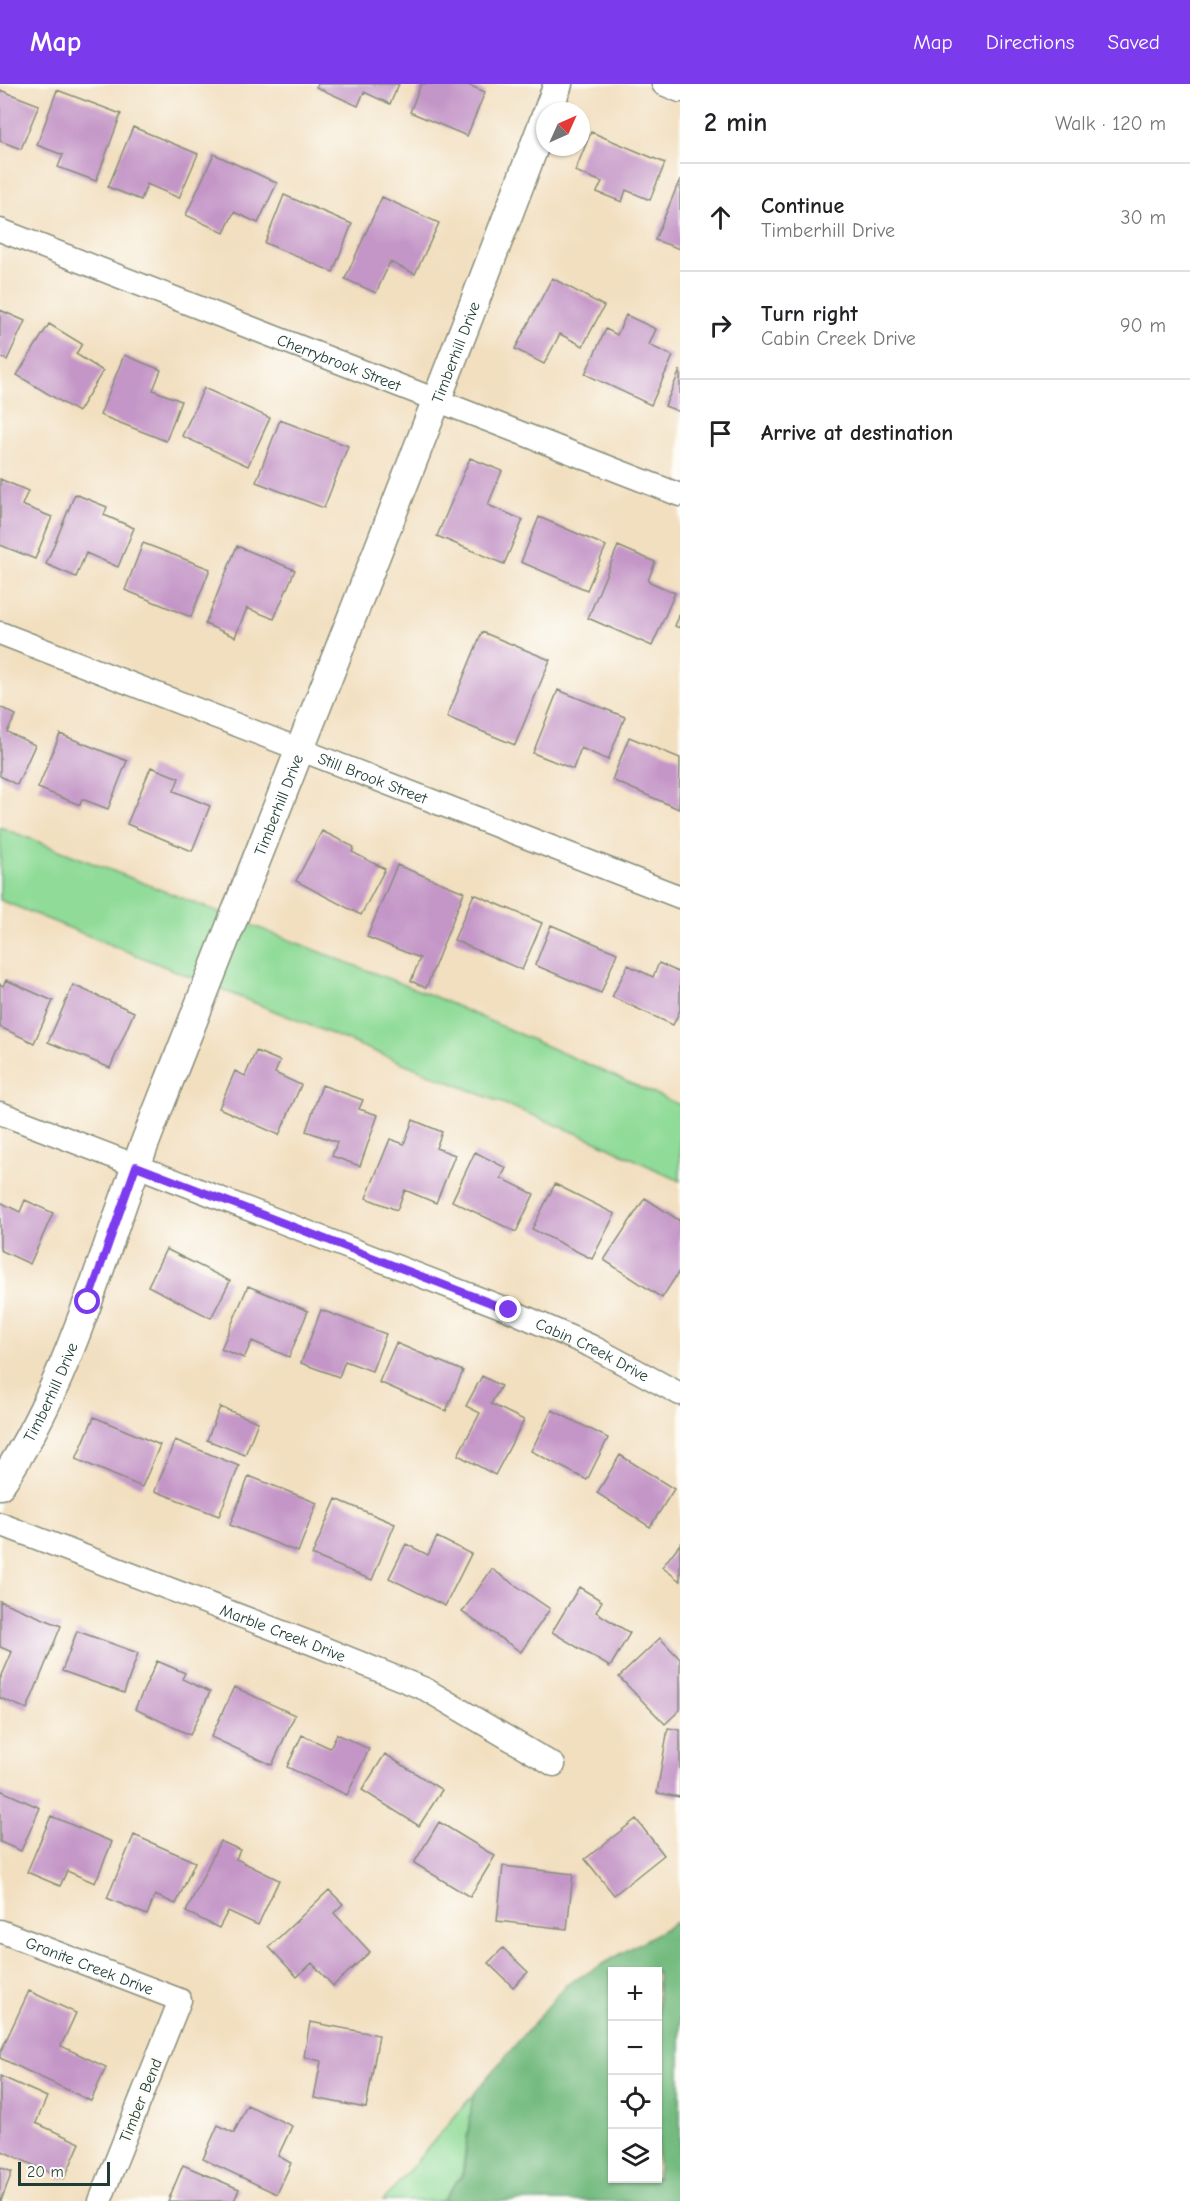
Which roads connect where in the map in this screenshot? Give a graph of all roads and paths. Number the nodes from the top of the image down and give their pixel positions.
1 (558, 84) edge
2 (663, 84) edge
3 (680, 91) edge
4 (551, 102) edge
5 (536, 142) edge
6 (0, 230) edge
7 (438, 400) junction
8 (680, 495) edge
9 (0, 633) edge
10 (300, 750) junction
11 (680, 897) edge
12 (0, 1113) edge
13 (136, 1166) junction
14 (680, 1394) edge
15 (0, 1485) edge
16 (0, 1524) edge
17 (554, 1765) dead end
18 (0, 1931) edge
19 (180, 2000) joint
20 (100, 2201) edge

1 - 4 street
2 - 3 street
5 - 7 street, Timberhill Drive
6 - 7 street, Cherrybrook Street
7 - 8 street, Cherrybrook Street
7 - 10 street, Timberhill Drive
9 - 10 street, Still Brook Street
10 - 11 street, Still Brook Street
10 - 13 street, Timberhill Drive
12 - 13 street, Cabin Creek Drive
13 - 14 street, Cabin Creek Drive
13 - 15 street, Timberhill Drive
16 - 17 street, Marble Creek Drive
18 - 19 street, Granite Creek Drive
19 - 20 street, Timber Bend

